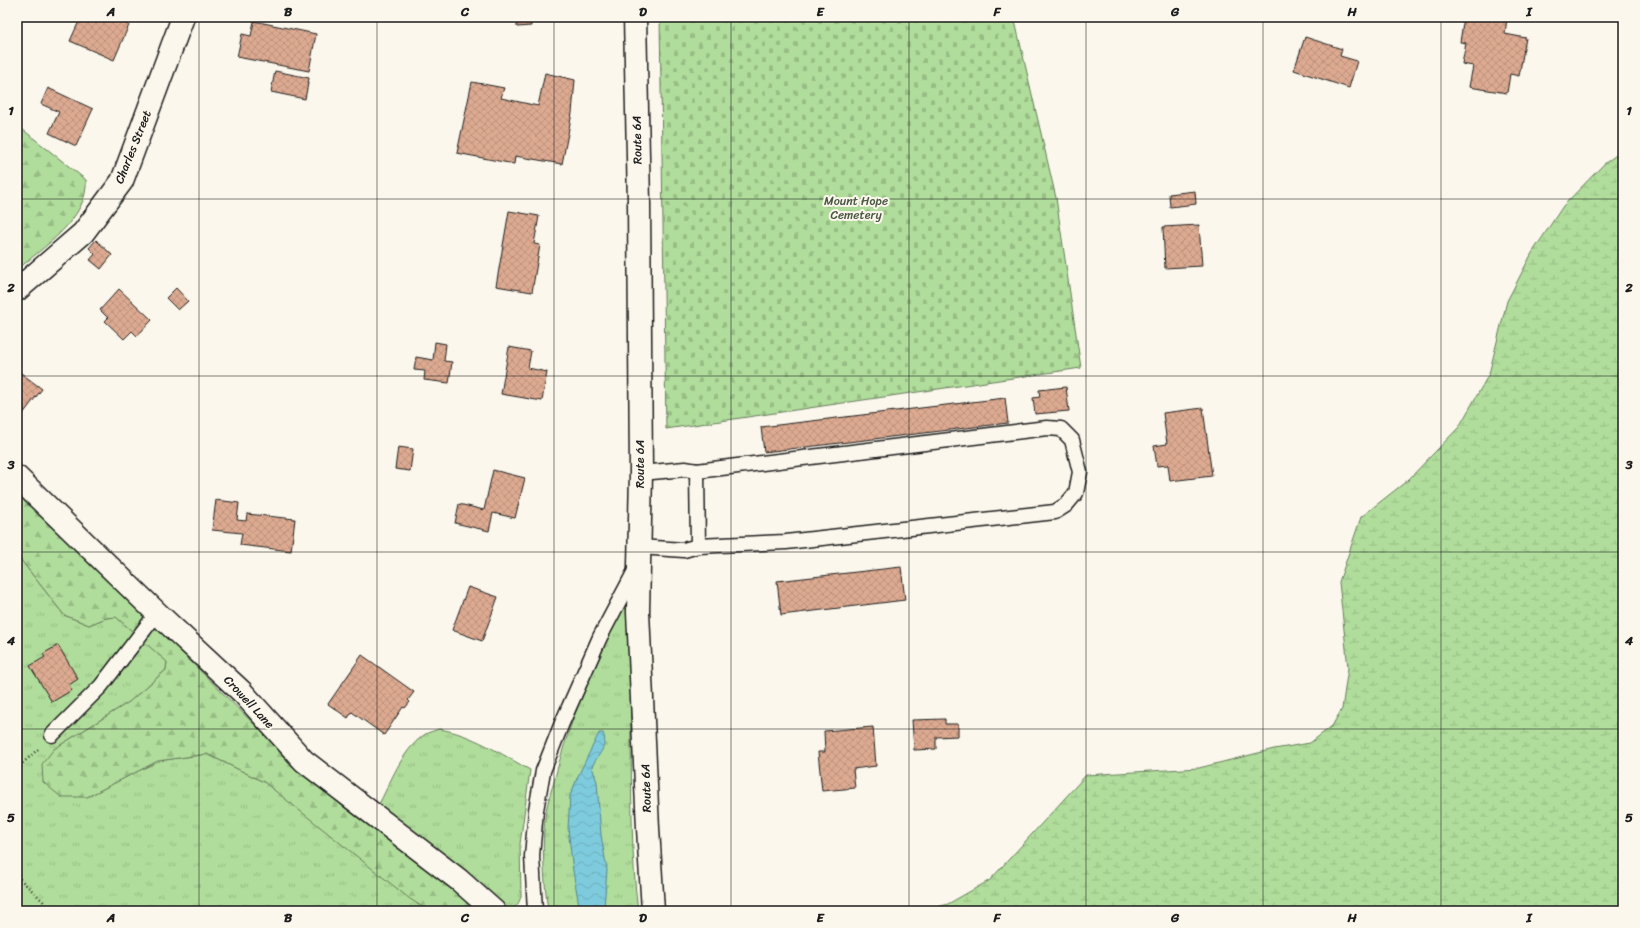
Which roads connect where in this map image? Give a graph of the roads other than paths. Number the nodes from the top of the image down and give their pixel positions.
1 (183, 17) edge
2 (635, 17) edge
3 (17, 290) edge
4 (697, 471) junction
5 (641, 473) junction
6 (17, 477) edge
7 (698, 546) junction
8 (639, 554) junction
9 (157, 613) junction
10 (52, 735) road end
11 (494, 911) edge
12 (535, 911) edge
13 (653, 911) edge

1 - 3 street, Charles Street
2 - 5 street, Route 6A
4 - 5 lane
4 - 7 lane
4 - 7 lane
5 - 8 street, Route 6A
6 - 9 street, Crowell Lane
7 - 8 lane
8 - 12 lane
8 - 13 street, Route 6A
9 - 10 lane
9 - 11 street, Crowell Lane

